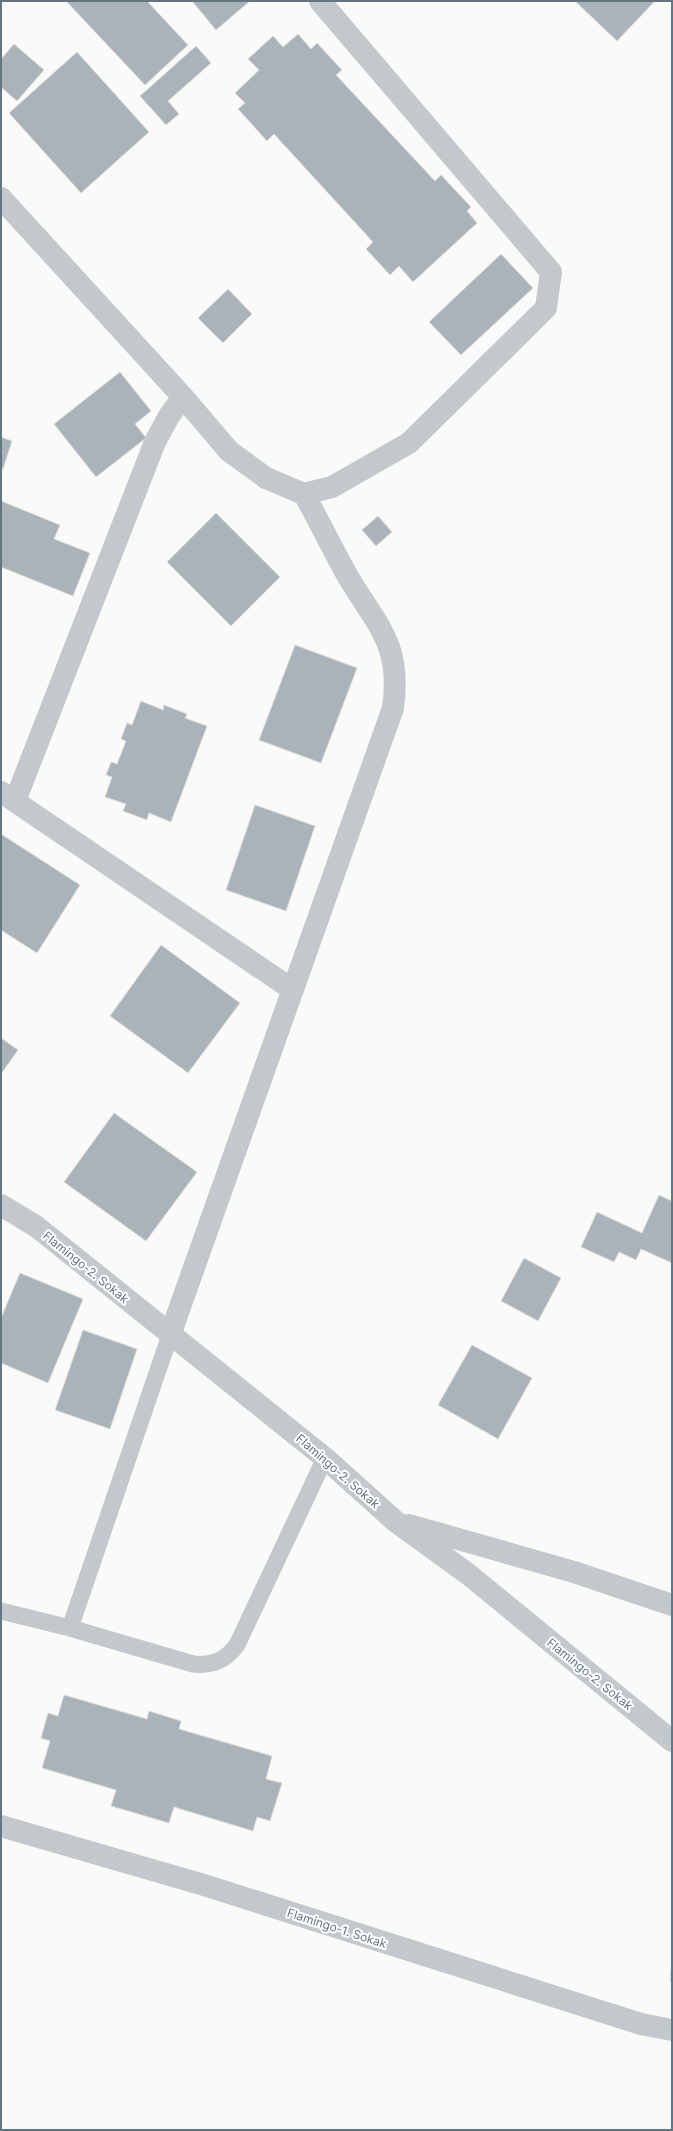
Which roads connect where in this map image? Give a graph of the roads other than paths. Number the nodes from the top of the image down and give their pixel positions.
1 (320, 1) edge
2 (1, 198) edge
3 (183, 397) junction
4 (304, 494) junction
5 (8, 796) edge
6 (293, 990) junction
7 (1, 1205) edge
8 (170, 1335) junction
9 (325, 1458) junction
10 (395, 1520) junction
11 (672, 1605) edge
12 (1, 1611) edge
13 (70, 1628) junction
14 (672, 1741) edge
15 (1, 1826) edge
16 (672, 2030) edge

1 - 4 street
2 - 3 street
3 - 4 street
3 - 5 street
4 - 6 street
5 - 6 street
6 - 8 street
7 - 8 street, Flamingo-2. Sokak
8 - 9 street, Flamingo-2. Sokak
8 - 13 lane
9 - 10 street, Flamingo-2. Sokak
9 - 13 lane
10 - 11 street
10 - 14 street, Flamingo-2. Sokak
12 - 13 lane
15 - 16 street, Flamingo-1. Sokak

